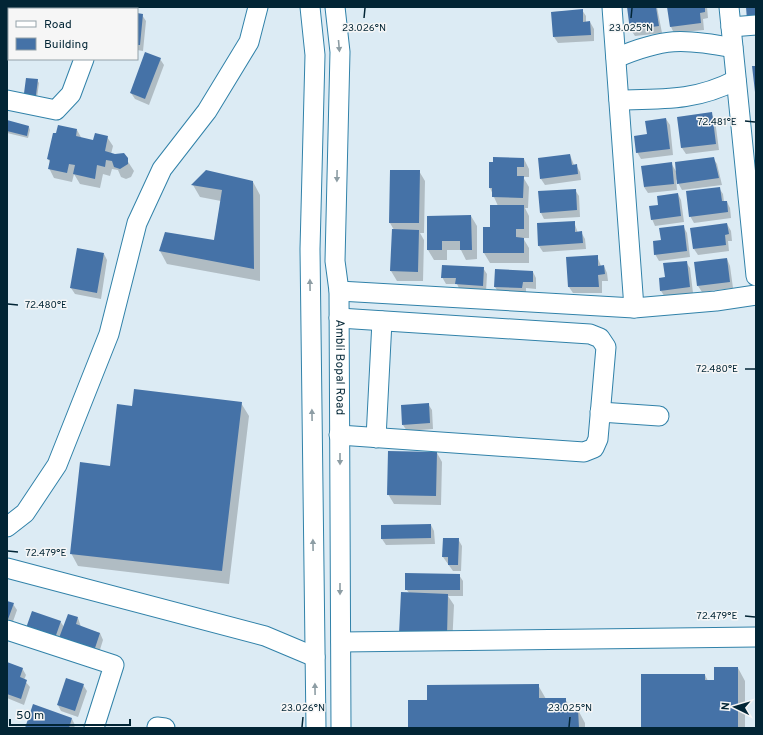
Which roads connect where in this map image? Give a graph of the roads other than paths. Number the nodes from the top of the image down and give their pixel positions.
1 (258, 7) edge
2 (310, 7) edge
3 (336, 7) edge
4 (612, 7) edge
5 (729, 7) edge
6 (756, 25) edge
7 (731, 28) junction
8 (733, 48) junction
9 (616, 58) junction
10 (84, 60) edge
11 (736, 80) junction
12 (7, 100) edge
13 (619, 100) junction
14 (756, 276) edge
15 (339, 291) junction
16 (756, 295) edge
17 (634, 308) junction
18 (339, 318) junction
19 (382, 321) junction
20 (600, 412) junction
21 (659, 416) dead end
22 (340, 435) junction
23 (376, 438) junction
24 (7, 527) edge
25 (7, 568) edge
26 (7, 630) edge
27 (756, 637) edge
28 (341, 642) junction
29 (315, 657) junction
30 (94, 728) edge
31 (316, 728) edge
32 (341, 728) edge

1 - 24 street
29 -> 2 street
3 -> 15 street, Ambli Bopal Road
4 - 9 street
5 - 7 street
6 - 7 street
7 - 8 street
8 - 9 street
8 - 11 street
9 - 13 street
10 - 12 street
11 - 13 street
11 - 14 street
13 - 17 street
15 - 17 street
15 - 18 street, Ambli Bopal Road
16 - 17 street
18 - 19 street
18 - 22 street, Ambli Bopal Road
19 - 20 street
19 - 23 street
20 - 21 street
20 - 23 street
22 - 23 street
22 -> 28 street, Ambli Bopal Road
25 - 29 street
26 - 30 street
27 - 28 street
28 - 32 street, Ambli Bopal Road
31 -> 29 street

